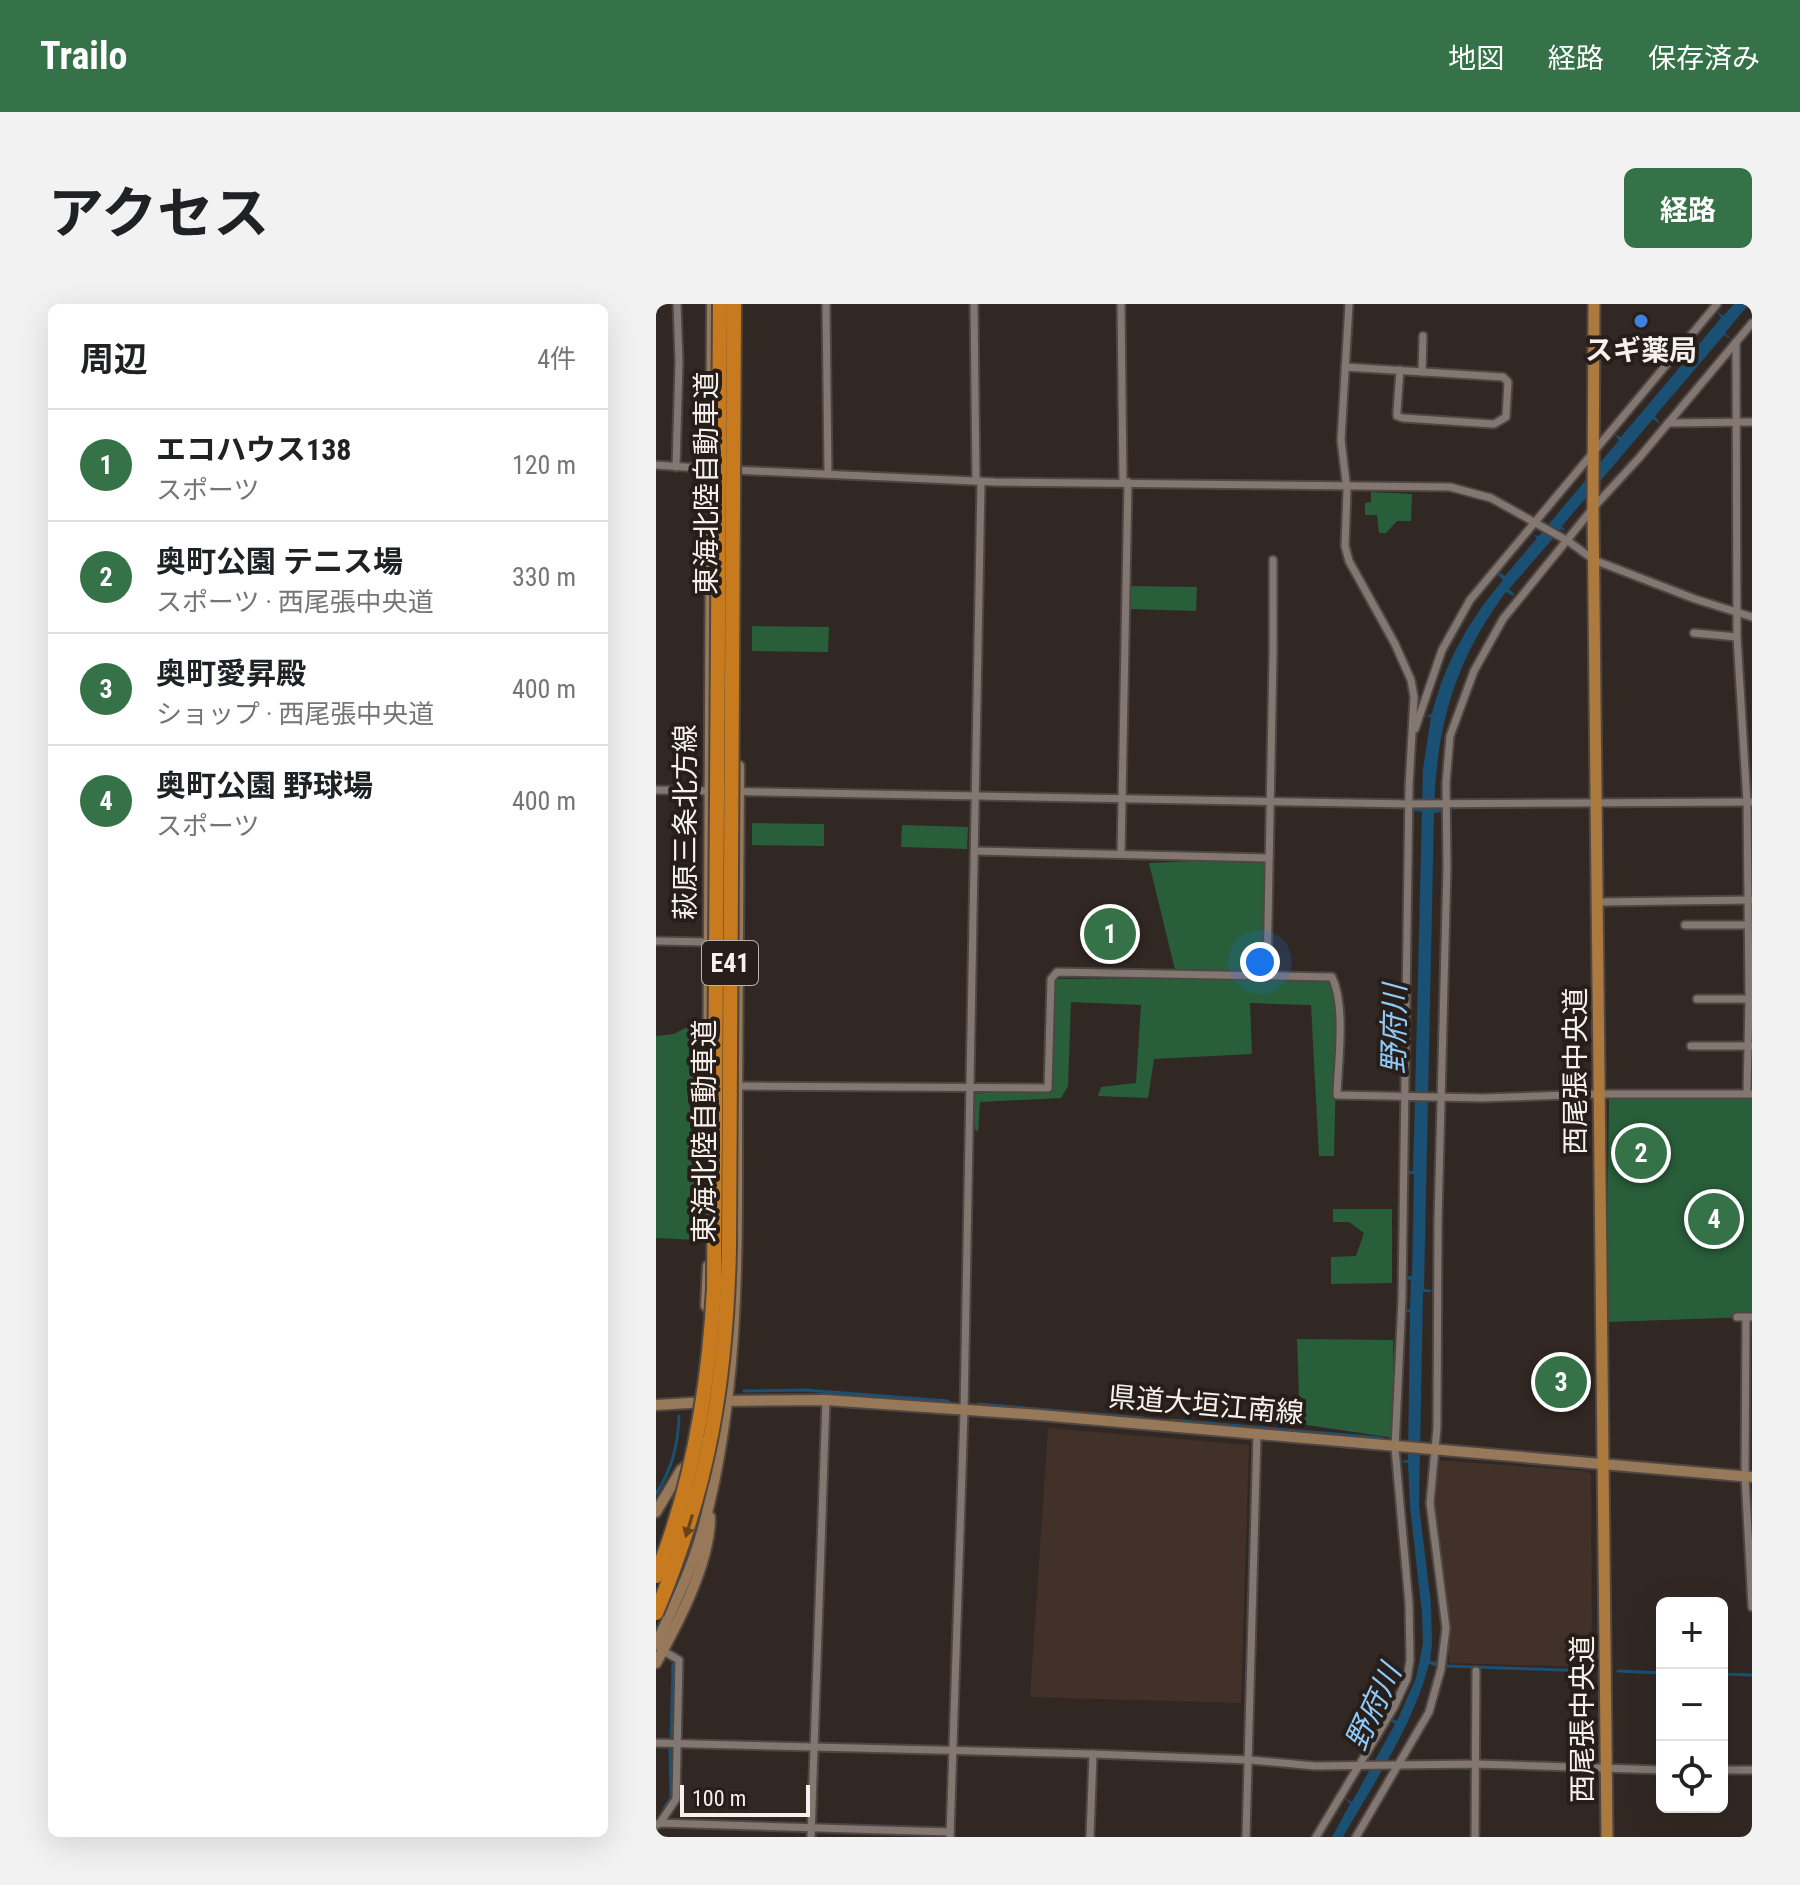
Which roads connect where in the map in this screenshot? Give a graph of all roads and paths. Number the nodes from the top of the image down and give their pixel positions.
1 (677, 304) edge
2 (712, 304) edge
3 (720, 304) edge
4 (734, 304) edge
5 (741, 304) edge
6 (826, 304) edge
7 (974, 304) edge
8 (1121, 304) edge
9 (1349, 304) edge
10 (1594, 304) edge
11 (1717, 304) edge
12 (1752, 323) edge
13 (1423, 336) dead end
14 (1736, 342) junction
15 (1345, 367) junction
16 (1400, 370) junction
17 (1422, 372) junction
18 (1737, 422) junction
19 (1752, 422) edge
20 (1668, 423) junction
21 (1593, 452) junction
22 (656, 465) edge
23 (676, 467) junction
24 (711, 469) junction
25 (739, 470) junction
26 (828, 474) junction
27 (979, 481) junction
28 (1126, 482) junction
29 (1345, 486) junction
30 (1593, 508) junction
31 (1534, 522) junction
32 (1567, 540) junction
33 (1273, 560) dead end
34 (1594, 560) junction
35 (1738, 614) junction
36 (1752, 617) edge
37 (1694, 633) dead end
38 (1737, 637) junction
39 (1411, 744) junction
40 (656, 790) edge
41 (710, 791) junction
42 (738, 791) junction
43 (975, 795) junction
44 (1123, 798) junction
45 (1270, 800) junction
46 (1749, 802) edge
47 (1409, 804) junction
48 (1446, 804) junction
49 (1598, 805) junction
50 (1750, 831) edge
51 (975, 851) junction
52 (1121, 854) junction
53 (1750, 855) edge
54 (1269, 858) junction
55 (1750, 900) edge
56 (1598, 902) junction
57 (1685, 925) dead end
58 (1748, 925) junction
59 (656, 941) edge
60 (709, 942) junction
61 (1267, 975) junction
62 (1697, 999) dead end
63 (1749, 999) junction
64 (1751, 1019) edge
65 (1691, 1046) dead end
66 (1750, 1046) junction
67 (737, 1086) junction
68 (970, 1087) junction
69 (1599, 1094) junction
70 (1749, 1094) edge
71 (1403, 1098) junction
72 (1442, 1098) junction
73 (1745, 1317) edge
74 (826, 1400) junction
75 (720, 1401) junction
76 (656, 1405) edge
77 (964, 1411) junction
78 (1257, 1435) junction
79 (1395, 1448) junction
80 (718, 1451) junction
81 (1433, 1451) junction
82 (1602, 1465) junction
83 (1749, 1477) edge
84 (710, 1495) junction
85 (656, 1512) edge
86 (656, 1576) edge
87 (1752, 1607) edge
88 (656, 1613) edge
89 (658, 1647) edge
90 (656, 1663) edge
91 (1476, 1671) dead end
92 (656, 1743) edge
93 (676, 1743) junction
94 (814, 1748) junction
95 (953, 1750) junction
96 (1093, 1754) junction
97 (1250, 1760) junction
98 (1477, 1764) junction
99 (1358, 1766) junction
100 (1399, 1766) junction
101 (1606, 1770) junction
102 (1656, 1770) edge
103 (1728, 1770) edge
104 (1752, 1770) edge
105 (658, 1824) edge
106 (812, 1833) edge
107 (950, 1835) edge
108 (1090, 1837) edge
109 (1246, 1837) edge
110 (1316, 1837) edge
111 (1356, 1837) edge
112 (1475, 1837) edge
113 (1607, 1837) edge

1 - 23 street
2 - 24 main road, 萩原三条北方線
3 - 86 highway, 東海北陸自動車道 / E41, bridge
4 -> 88 highway, 東海北陸自動車道 / E41, bridge
5 - 25 main road, 萩原三条北方線
6 - 26 street
7 - 27 street
8 - 28 street
9 - 15 street
10 - 21 main road, 西尾張中央道
11 - 21 street
12 - 14 street
13 - 17 street
14 - 18 street
14 - 20 street
15 - 16 street
15 - 29 street
16 - 17 street
16 - 17 street
18 - 19 street
18 - 20 street
18 - 35 street
20 - 30 street
21 - 30 main road, 西尾張中央道
21 - 31 street
22 - 23 street
23 - 24 street
24 - 25 street
24 - 41 main road, 萩原三条北方線
25 - 26 street
25 - 42 main road, 萩原三条北方線
26 - 27 street
27 - 28 street
27 - 43 street
28 - 29 street
28 - 44 street
29 - 31 street
29 - 39 street
30 - 32 street
30 - 34 main road, 西尾張中央道
31 - 32 street
31 - 39 street
32 - 34 street
32 - 48 street
33 - 45 street
34 - 35 street
34 - 49 main road, 西尾張中央道
35 - 36 street
35 - 38 street
37 - 38 street
38 - 46 street
39 - 47 street
40 - 41 street
41 - 42 street
41 - 60 main road, 萩原三条北方線
42 - 43 street
42 - 67 main road, 萩原三条北方線
43 - 44 street
43 - 51 street
44 - 45 street
44 - 52 street
45 - 47 street
45 - 54 street
46 - 49 street
46 - 50 street
47 - 48 street
47 - 71 street
48 - 49 street
48 - 72 street
49 - 56 main road, 西尾張中央道
50 - 53 street
51 - 52 street
51 - 68 street
52 - 54 street
53 - 55 street
54 - 61 street
55 - 56 street
55 - 58 street
56 - 69 main road, 西尾張中央道
57 - 58 street
58 - 63 street
59 - 60 street
60 - 75 main road, 萩原三条北方線
61 - 68 street
61 - 71 street
62 - 63 street
63 - 64 street
64 - 66 street
65 - 66 street
66 - 70 street
67 - 68 street
67 - 75 main road, 萩原三条北方線
68 - 77 street
69 - 70 street
69 - 72 street
69 - 82 main road, 西尾張中央道
71 - 72 street
71 - 79 street
72 - 81 street
73 - 83 street
74 - 75 main road, 県道大垣江南線
74 - 77 main road, 県道大垣江南線
74 - 94 street
75 - 76 main road, 県道大垣江南線
75 - 80 main road, 萩原三条北方線
77 - 78 main road, 県道大垣江南線
77 - 95 street
78 - 79 main road, 県道大垣江南線
78 - 97 street
79 - 81 main road, 県道大垣江南線
79 - 99 street
80 - 84 main road, 萩原三条北方線
80 - 85 main road
81 - 82 main road, 県道大垣江南線
81 - 100 street
82 - 83 main road, 県道大垣江南線
82 - 101 main road, 西尾張中央道
83 - 87 street
84 - 89 main road, 萩原三条北方線
84 - 89 main road
89 - 90 main road
89 - 93 street
91 - 98 street
92 - 93 street
93 - 94 street
93 - 105 street
94 - 95 street
94 - 106 street
95 - 96 street
95 - 107 street
96 - 97 street
96 - 108 street
97 - 99 street
97 - 109 street
98 - 100 street
98 - 101 street
98 - 112 street
99 - 100 street
99 - 110 street
100 - 111 street
101 - 102 street
101 - 113 main road, 西尾張中央道
103 - 104 street
105 - 106 street
106 - 107 street

